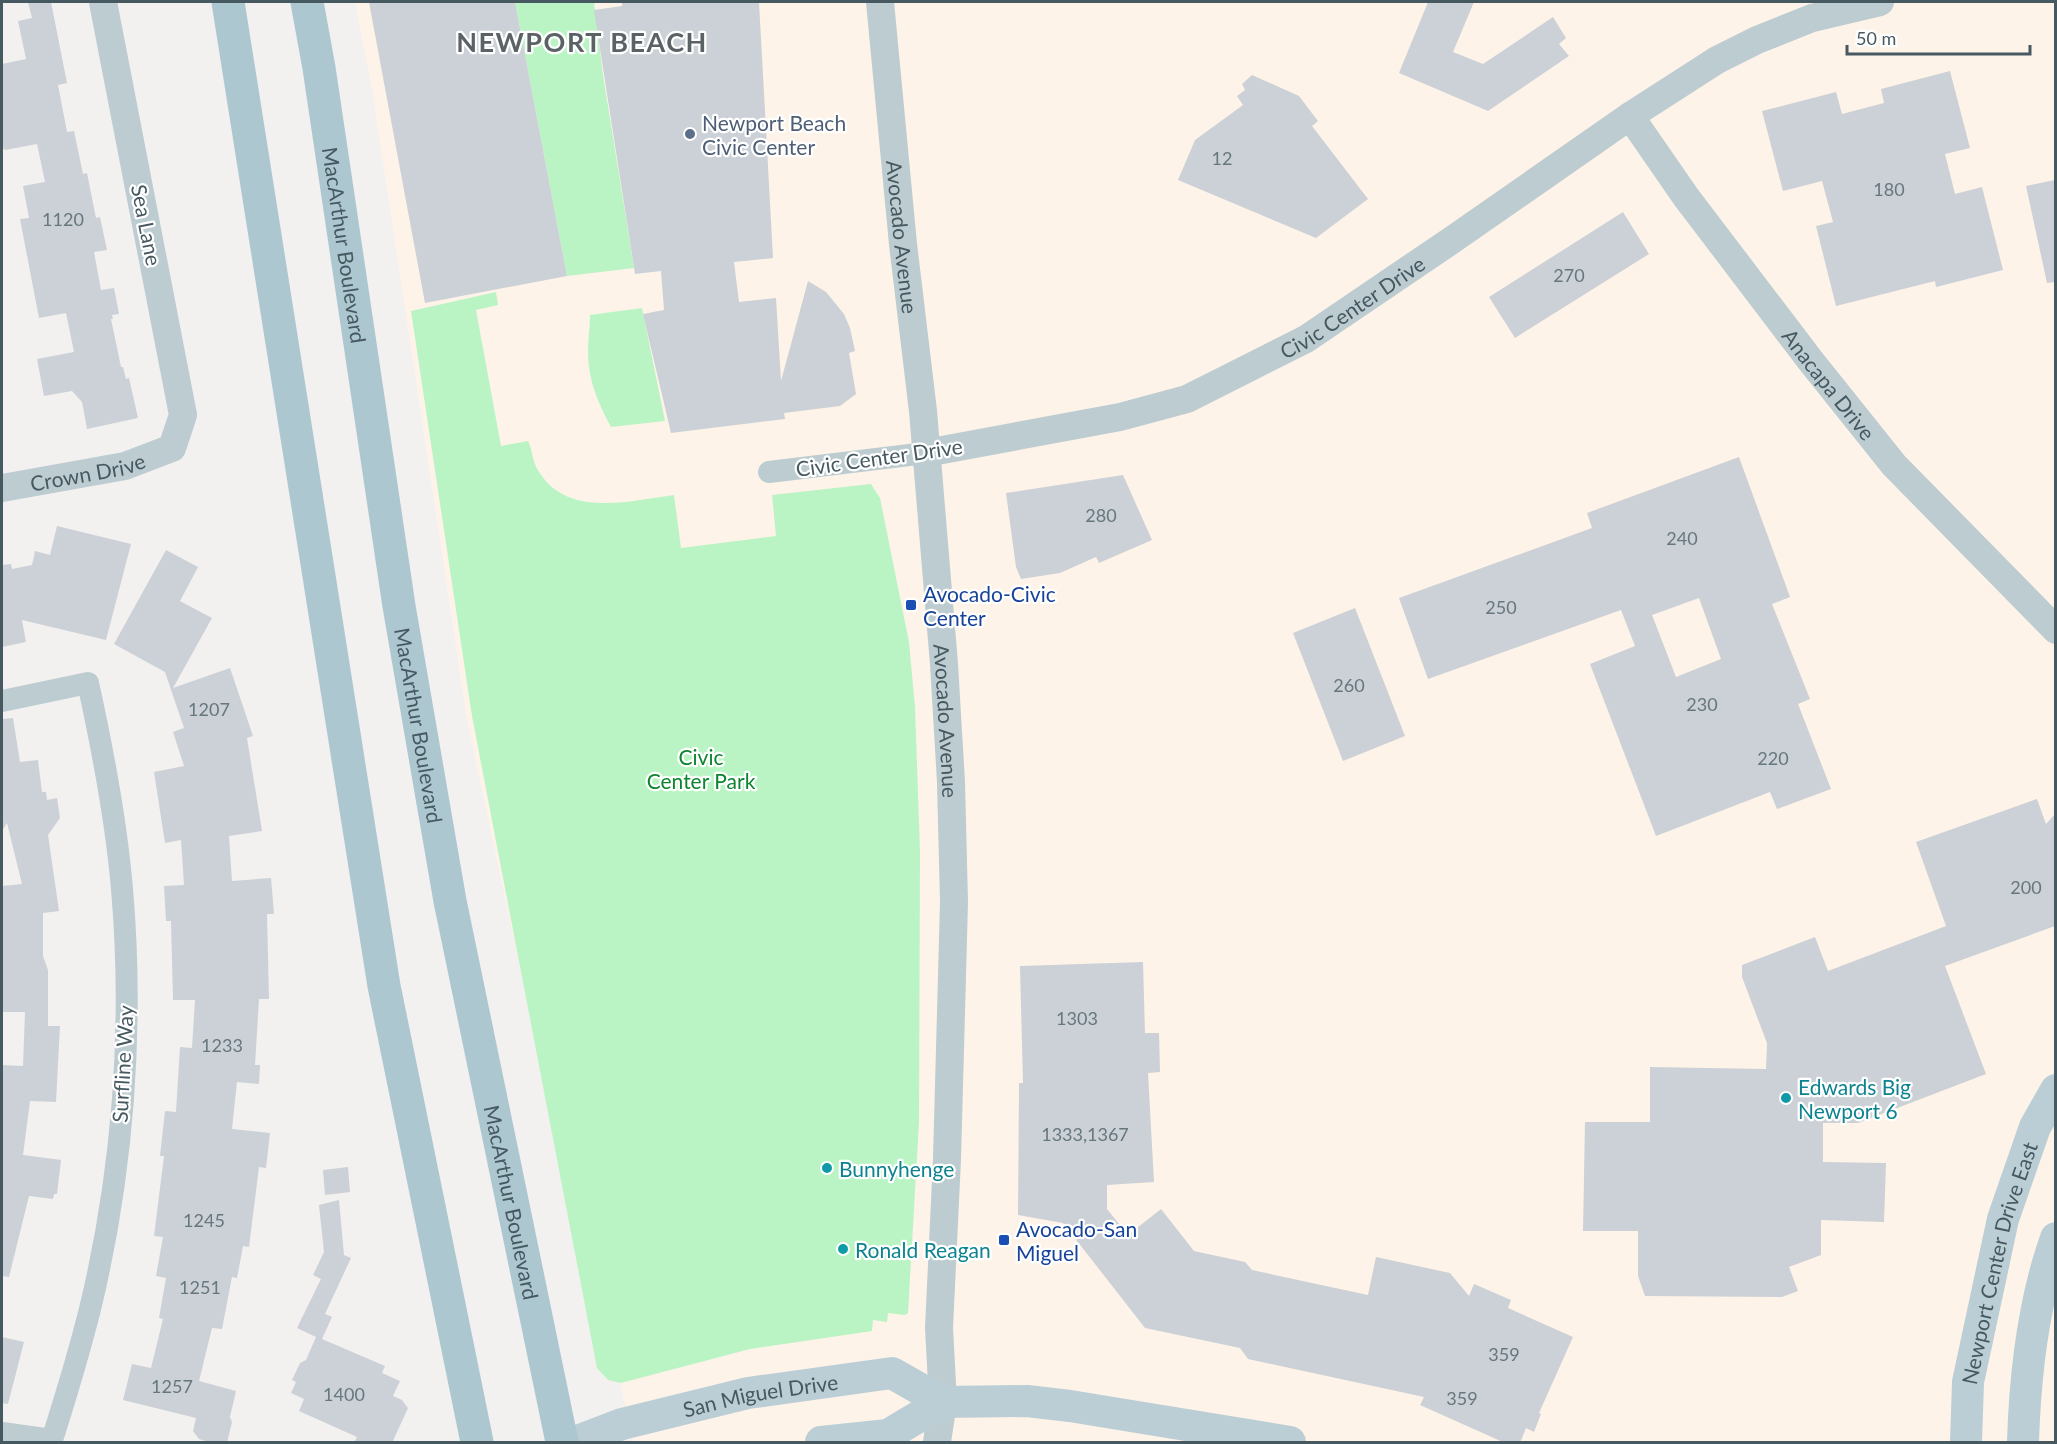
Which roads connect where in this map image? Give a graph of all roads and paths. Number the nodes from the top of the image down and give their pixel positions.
1 (103, 2) edge
2 (228, 2) edge
3 (307, 2) edge
4 (880, 2) edge
5 (1880, 2) edge
6 (1630, 116) junction
7 (172, 448) joint
8 (926, 453) junction
9 (769, 472) dead end
10 (2, 489) edge
11 (2055, 630) edge
12 (2, 701) edge
13 (2055, 1090) edge
14 (2055, 1238) edge
15 (943, 1402) junction
16 (2, 1433) edge
17 (477, 1443) edge
18 (562, 1443) edge
19 (575, 1443) edge
20 (821, 1443) edge
21 (937, 1443) edge
22 (1290, 1443) edge
23 (1966, 1443) edge
24 (2023, 1443) edge

1 - 7 street, Sea Lane
2 - 17 main road
3 - 18 main road, MacArthur Boulevard
4 - 8 street, Avocado Avenue
5 - 6 street, Civic Center Drive
6 - 8 street, Civic Center Drive
6 - 11 street, Anacapa Drive
7 - 10 street, Crown Drive
8 - 9 street, Civic Center Drive
8 - 15 street, Avocado Avenue
12 - 16 street, Surfline Way
13 - 23 main road, Newport Center Drive East
14 - 24 main road
15 - 19 main road, San Miguel Drive
15 - 20 main road
15 - 21 street, Avocado Avenue
15 - 22 main road

